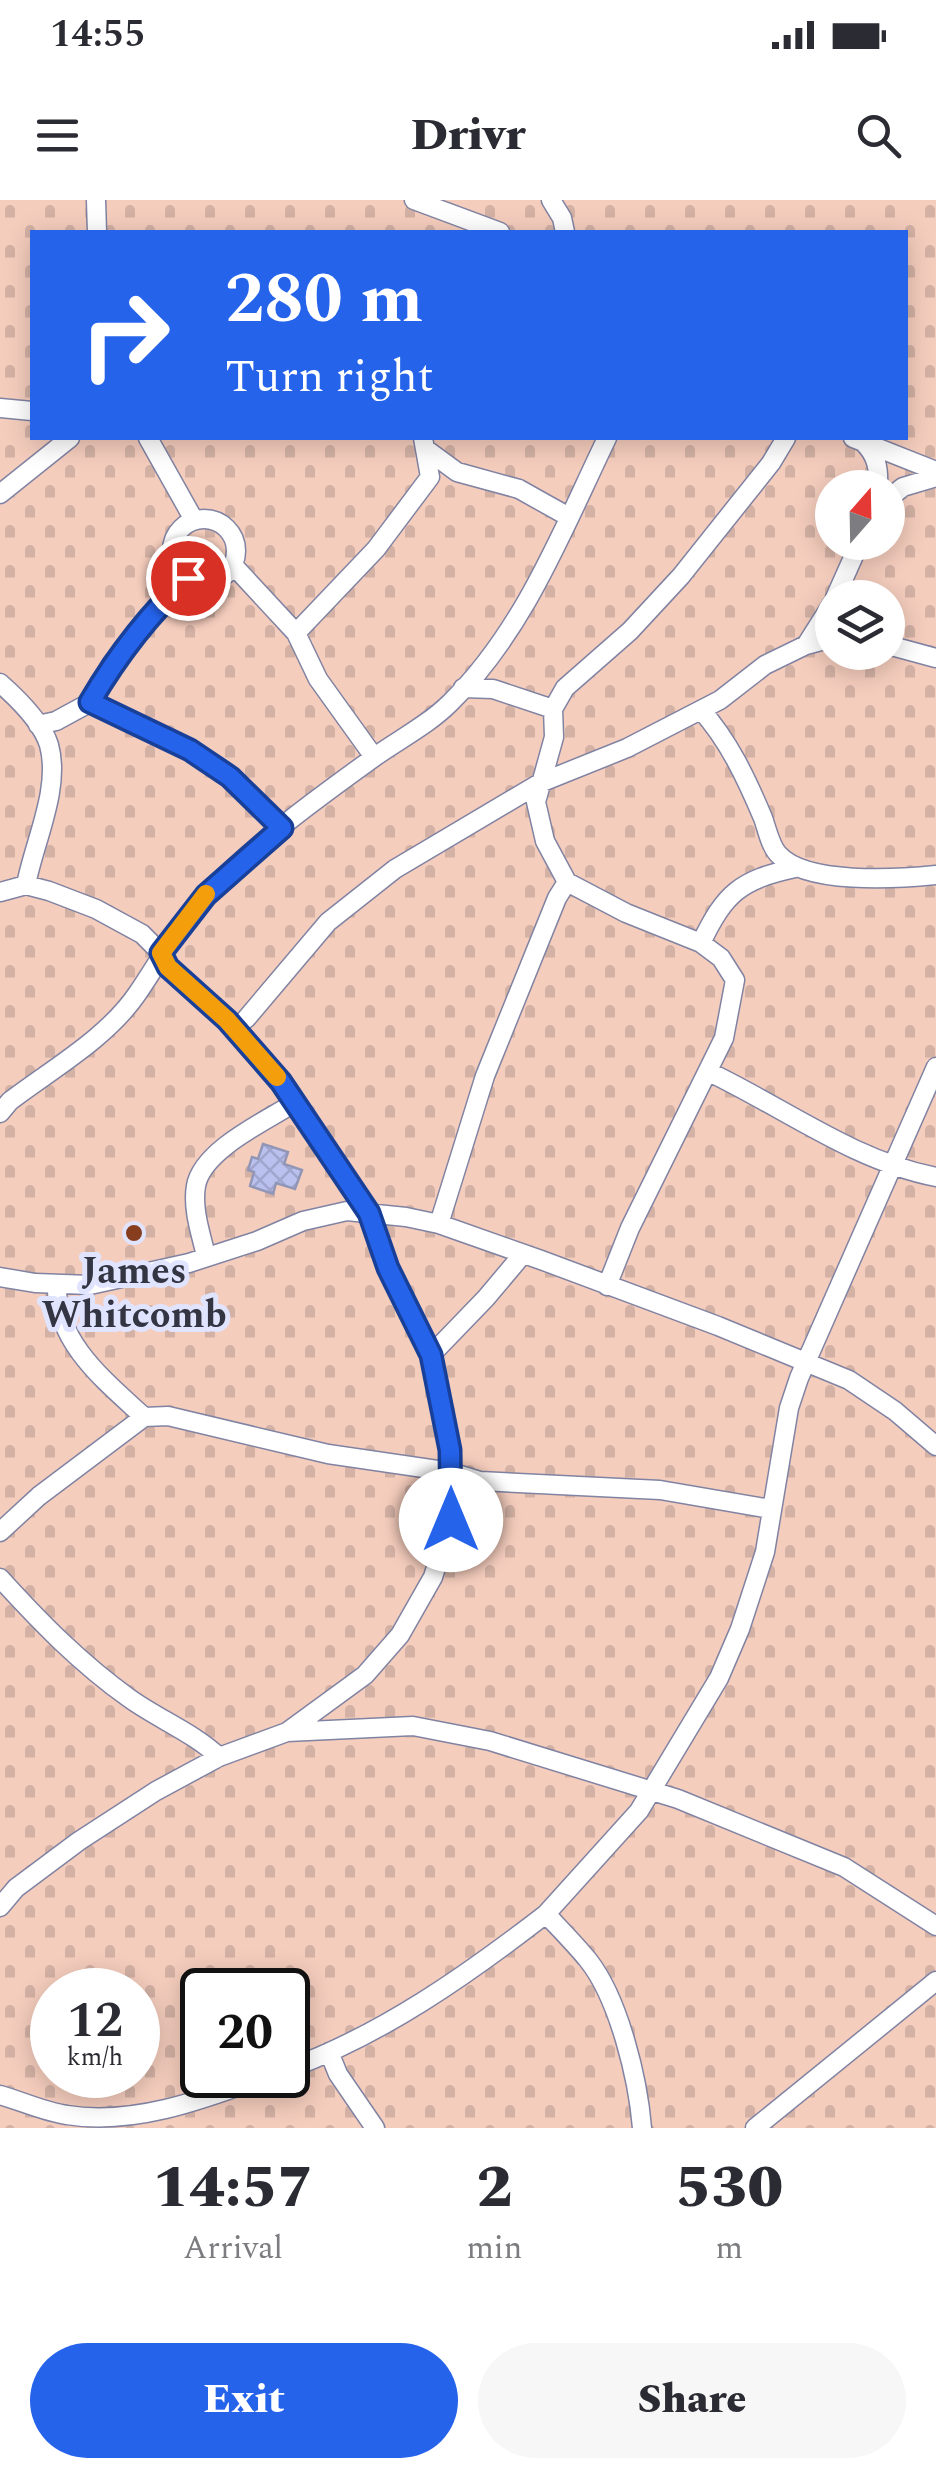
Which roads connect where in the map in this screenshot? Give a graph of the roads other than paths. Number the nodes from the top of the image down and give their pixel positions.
1 (96, 200) edge
2 (414, 200) edge
3 (551, 200) edge
4 (98, 230) edge
5 (495, 230) edge
6 (565, 230) edge
7 (0, 408) edge
8 (30, 411) edge
9 (68, 440) edge
10 (149, 440) edge
11 (606, 440) edge
12 (785, 440) edge
13 (858, 440) edge
14 (425, 444) edge
15 (878, 470) edge
16 (457, 472) junction
17 (936, 474) edge
18 (430, 477) junction
19 (905, 486) edge
20 (0, 494) edge
21 (570, 517) junction
22 (194, 520) junction
23 (233, 564) junction
24 (188, 578) junction
25 (815, 631) edge
26 (296, 633) junction
27 (815, 642) edge
28 (806, 645) junction
29 (905, 650) edge
30 (936, 658) edge
31 (484, 664) junction
32 (0, 682) edge
33 (463, 688) junction
34 (492, 689) junction
35 (90, 702) junction
36 (553, 710) junction
37 (701, 710) junction
38 (47, 723) junction
39 (554, 738) junction
40 (374, 757) junction
41 (575, 766) junction
42 (532, 793) junction
43 (282, 828) junction
44 (775, 852) junction
45 (795, 868) junction
46 (762, 875) junction
47 (936, 875) edge
48 (567, 882) junction
49 (26, 885) junction
50 (0, 892) edge
51 (701, 943) junction
52 (161, 953) junction
53 (237, 1019) junction
54 (936, 1067) edge
55 (709, 1072) junction
56 (294, 1103) junction
57 (0, 1113) edge
58 (892, 1165) junction
59 (936, 1177) edge
60 (369, 1213) junction
61 (440, 1224) junction
62 (522, 1254) junction
63 (206, 1256) junction
64 (0, 1277) edge
65 (58, 1284) junction
66 (607, 1286) junction
67 (431, 1355) junction
68 (805, 1362) junction
69 (144, 1417) junction
70 (936, 1446) edge
71 (451, 1472) junction
72 (771, 1509) junction
73 (0, 1532) edge
74 (0, 1578) edge
75 (287, 1732) junction
76 (219, 1757) junction
77 (652, 1790) junction
78 (0, 1907) edge
79 (546, 1914) junction
80 (936, 1926) edge
81 (936, 1981) edge
82 (329, 2052) junction
83 (310, 2060) edge
84 (0, 2094) edge
85 (204, 2098) edge
86 (374, 2128) edge
87 (642, 2128) edge
88 (755, 2128) edge

1 - 4 lane
2 - 5 lane
3 - 6 lane
7 - 8 lane
9 - 20 lane
10 - 22 lane
11 - 21 lane
12 - 36 lane
13 - 15 lane
13 - 17 lane
14 - 16 lane
14 - 18 lane
16 - 18 lane
16 - 21 lane
17 - 19 lane
18 - 26 lane
21 - 31 lane
22 - 23 lane
22 - 24 lane
23 - 24 lane
23 - 26 lane
24 - 35 lane
25 - 28 lane
26 - 40 lane
27 - 28 lane
28 - 37 lane
29 - 30 lane
31 - 33 lane
31 - 34 lane
32 - 38 lane
33 - 34 lane
33 - 40 lane
34 - 36 lane
35 - 38 lane
35 - 43 lane
36 - 39 lane
37 - 41 lane
37 - 44 lane
38 - 49 lane
39 - 41 lane
39 - 42 lane
40 - 43 lane
41 - 42 lane
42 - 48 lane
42 - 53 lane
43 - 52 lane
44 - 45 lane
44 - 46 lane
45 - 46 lane
45 - 47 lane
46 - 51 lane
48 - 51 lane
48 - 61 lane
49 - 50 lane
49 - 52 lane
51 - 55 lane
52 - 53 lane
52 - 57 lane
53 - 56 lane
54 - 58 lane
55 - 58 lane
55 - 66 lane
56 - 60 lane
56 - 63 lane
58 - 59 lane
58 - 68 lane
60 - 61 lane
60 - 63 lane
60 - 67 lane
61 - 62 lane
62 - 66 lane
62 - 67 lane
63 - 65 lane
64 - 65 lane
65 - 69 lane
66 - 68 lane
67 - 71 lane
68 - 70 lane
68 - 72 lane
69 - 71 lane
69 - 73 lane
71 - 72 lane
71 - 75 lane
72 - 77 lane
74 - 76 lane
75 - 76 lane
75 - 77 lane
76 - 78 lane
77 - 79 lane
77 - 80 lane
79 - 82 lane
79 - 87 lane
81 - 88 lane
82 - 83 lane
82 - 86 lane
84 - 85 lane

